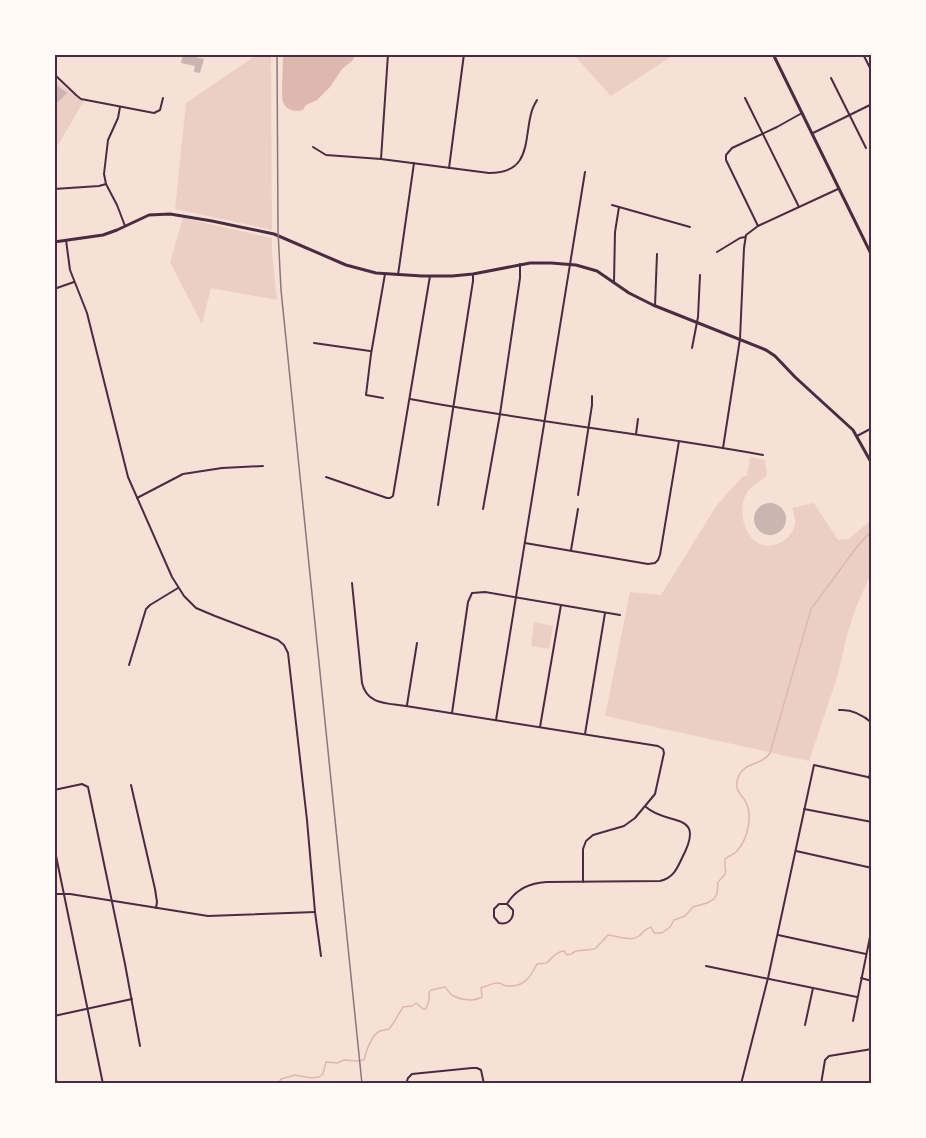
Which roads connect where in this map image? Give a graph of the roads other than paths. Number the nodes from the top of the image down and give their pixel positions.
1 (388, 54) edge
2 (464, 54) edge
3 (773, 54) edge
4 (863, 54) edge
5 (872, 72) edge
6 (54, 74) edge
7 (831, 78) dead end
8 (163, 98) dead end
9 (745, 98) dead end
10 (537, 100) dead end
11 (872, 104) edge
12 (120, 107) junction
13 (802, 113) junction
14 (850, 114) junction
15 (812, 133) junction
16 (762, 134) junction
17 (313, 147) dead end
18 (866, 148) dead end
19 (381, 159) junction
20 (414, 163) junction
21 (450, 168) junction
22 (585, 172) dead end
23 (106, 184) junction
24 (54, 189) edge
25 (839, 189) junction
26 (612, 205) dead end
27 (619, 207) junction
28 (799, 207) junction
29 (125, 226) junction
30 (758, 226) junction
31 (690, 228) dead end
32 (745, 237) junction
33 (66, 240) junction
34 (54, 242) edge
35 (717, 252) dead end
36 (657, 254) dead end
37 (872, 256) edge
38 (520, 264) junction
39 (570, 264) junction
40 (385, 274) junction
41 (473, 274) junction
42 (398, 275) junction
43 (700, 275) dead end
44 (430, 276) junction
45 (74, 282) junction
46 (614, 282) junction
47 (54, 289) edge
48 (655, 306) junction
49 (696, 322) junction
50 (740, 339) junction
51 (314, 343) dead end
52 (692, 348) dead end
53 (371, 351) junction
54 (592, 396) dead end
55 (383, 398) dead end
56 (410, 399) junction
57 (454, 406) junction
58 (500, 414) junction
59 (638, 419) dead end
60 (544, 422) junction
61 (589, 428) junction
62 (872, 428) edge
63 (636, 434) junction
64 (857, 436) junction
65 (678, 441) junction
66 (723, 448) junction
67 (763, 455) dead end
68 (872, 464) edge
69 (263, 466) dead end
70 (326, 477) dead end
71 (578, 495) dead end
72 (137, 498) junction
73 (438, 505) dead end
74 (483, 509) dead end
75 (578, 509) dead end
76 (525, 543) junction
77 (571, 550) junction
78 (352, 583) dead end
79 (178, 588) junction
80 (516, 597) junction
81 (561, 605) junction
82 (605, 613) junction
83 (620, 615) dead end
84 (417, 643) dead end
85 (129, 665) dead end
86 (406, 706) junction
87 (839, 710) dead end
88 (452, 713) junction
89 (496, 720) junction
90 (872, 723) edge
91 (540, 727) junction
92 (585, 734) junction
93 (872, 764) edge
94 (871, 778) edge
95 (131, 785) dead end
96 (54, 790) edge
97 (645, 807) junction
98 (804, 809) junction
99 (872, 822) edge
100 (54, 846) edge
101 (795, 851) junction
102 (872, 868) edge
103 (583, 882) junction
104 (63, 893) junction
105 (54, 894) edge
106 (112, 901) junction
107 (507, 904) junction
108 (156, 908) junction
109 (315, 912) junction
110 (872, 927) edge
111 (778, 935) junction
112 (866, 954) junction
113 (321, 956) dead end
114 (706, 966) dead end
115 (768, 978) junction
116 (861, 978) junction
117 (872, 981) edge
118 (813, 988) junction
119 (857, 997) junction
120 (132, 999) junction
121 (87, 1009) junction
122 (54, 1016) edge
123 (853, 1021) dead end
124 (805, 1025) dead end
125 (140, 1046) dead end
126 (872, 1049) edge
127 (54, 1069) edge
128 (57, 1084) edge
129 (103, 1084) edge
130 (406, 1084) edge
131 (484, 1084) edge
132 (741, 1084) edge
133 (821, 1084) edge

1 - 19 street
2 - 21 street
3 - 13 street
4 - 5 street
6 - 12 street
7 - 14 street
8 - 12 street
9 - 16 street
10 - 21 street
11 - 14 street
12 - 23 street
13 - 15 street
13 - 16 street
14 - 15 street
14 - 18 street
15 - 25 street
16 - 28 street
16 - 30 street
17 - 19 street
19 - 20 street
20 - 21 street
20 - 42 street
22 - 39 street
23 - 24 street
23 - 29 street
25 - 28 street
25 - 37 street
26 - 27 street
27 - 31 street
27 - 46 street
28 - 30 street
29 - 33 street
29 - 40 street
30 - 32 street
32 - 35 street
32 - 50 street
33 - 34 street
33 - 45 street
36 - 48 street
38 - 39 street
38 - 41 street
38 - 58 street
39 - 46 street
39 - 60 street
40 - 42 street
40 - 53 street
41 - 44 street
41 - 57 street
42 - 44 street
43 - 49 street
44 - 56 street
45 - 47 street
45 - 72 street
46 - 48 street
48 - 49 street
49 - 50 street
49 - 52 street
50 - 64 street
50 - 66 street
51 - 53 street
53 - 55 street
54 - 61 street
56 - 57 street
56 - 70 street
57 - 58 street
57 - 73 street
58 - 60 street
58 - 74 street
59 - 63 street
60 - 61 street
60 - 76 street
61 - 63 street
61 - 71 street
62 - 64 street
63 - 65 street
64 - 68 street
65 - 66 street
65 - 77 street
66 - 67 street
69 - 72 street
72 - 79 street
75 - 77 street
76 - 77 street
76 - 80 street
78 - 86 street
79 - 85 street
79 - 109 street
80 - 81 street
80 - 88 street
80 - 89 street
81 - 82 street
81 - 91 street
82 - 83 street
82 - 92 street
84 - 86 street
86 - 88 street
87 - 90 street
88 - 89 street
89 - 91 street
91 - 92 street
92 - 97 street
93 - 94 street
94 - 98 street
95 - 108 street
96 - 106 street
97 - 103 street
97 - 103 street
98 - 99 street
98 - 101 street
100 - 104 street
101 - 102 street
101 - 111 street
103 - 107 street
104 - 105 street
104 - 106 street
104 - 121 street
106 - 108 street
106 - 120 street
107 - 107 street
108 - 109 street
109 - 113 street
110 - 112 street
111 - 112 street
111 - 115 street
112 - 116 street
114 - 115 street
115 - 118 street
115 - 132 street
116 - 117 street
116 - 119 street
118 - 119 street
118 - 124 street
119 - 123 street
120 - 121 street
120 - 125 street
121 - 122 street
121 - 129 street
126 - 133 street
127 - 128 street
130 - 131 street

